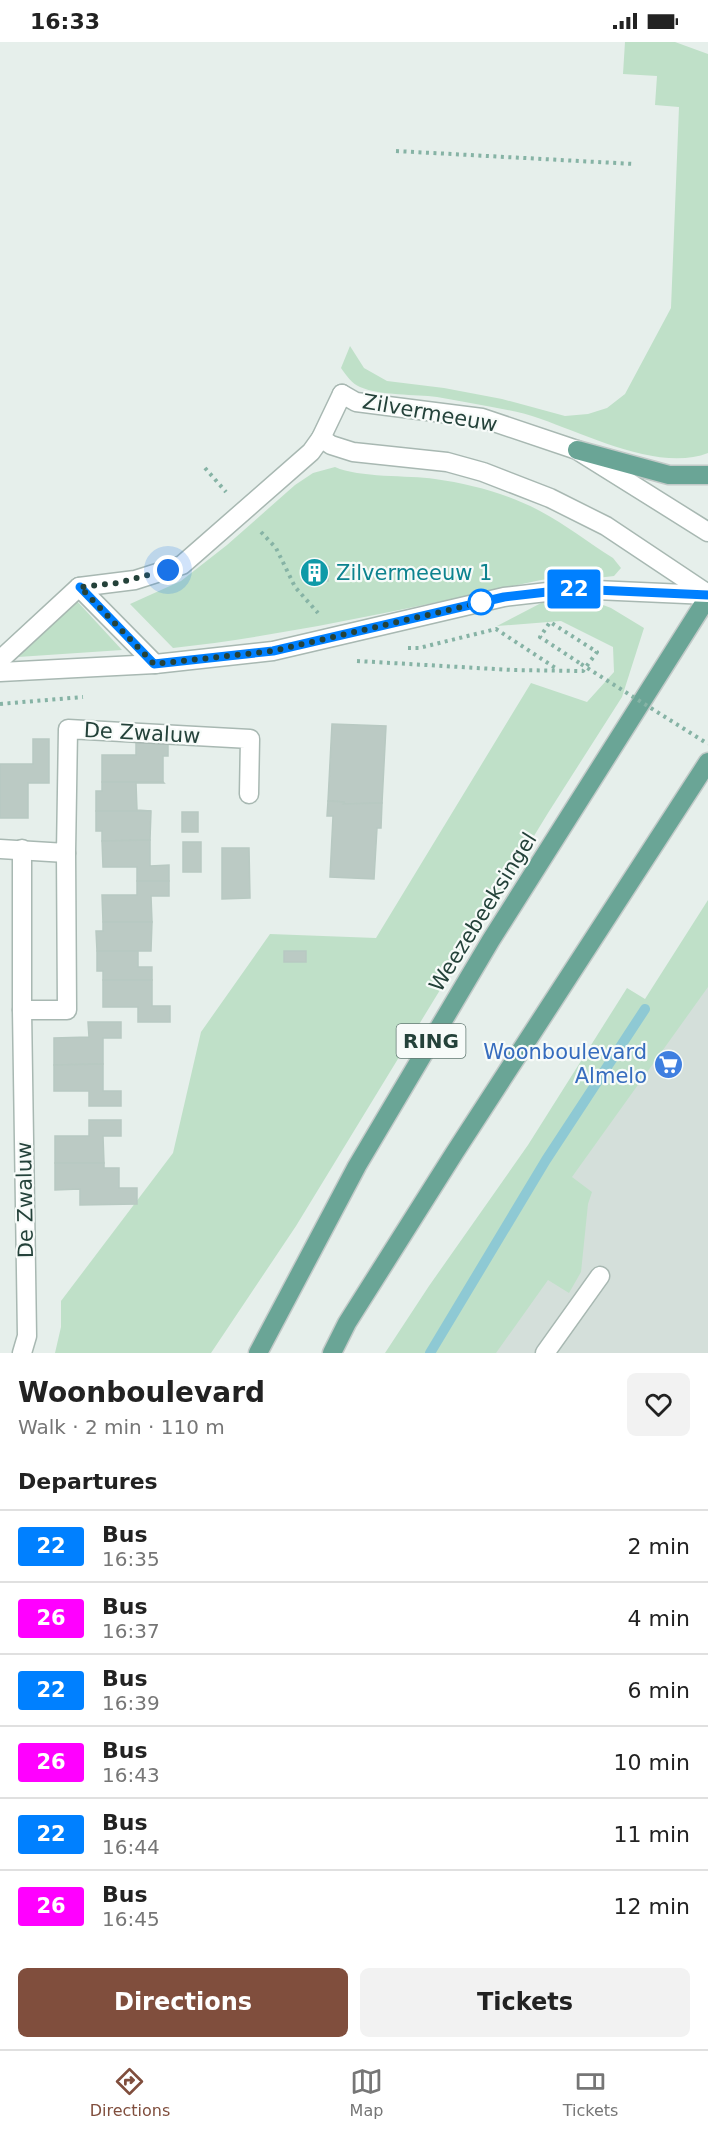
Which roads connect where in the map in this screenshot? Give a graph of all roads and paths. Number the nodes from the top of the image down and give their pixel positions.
1 (396, 151) dead end
2 (634, 164) dead end
3 (321, 438) junction
4 (577, 450) junction
5 (708, 475) edge
6 (708, 532) edge
7 (80, 587) junction
8 (708, 596) edge
9 (0, 660) edge
10 (354, 661) dead end
11 (154, 664) junction
12 (0, 672) edge
13 (93, 696) dead end
14 (0, 704) edge
15 (708, 744) edge
16 (708, 762) edge
17 (249, 794) dead end
18 (0, 849) edge
19 (22, 849) junction
20 (66, 853) junction
21 (22, 1010) junction
22 (600, 1276) dead end
23 (22, 1353) edge
24 (258, 1353) edge
25 (332, 1353) edge
26 (545, 1353) edge

1 - 2 path
3 - 4 street, Zilvermeeuw
3 - 7 street
3 - 8 street
4 - 5 main road
4 - 6 street, Zilvermeeuw
7 - 9 street
7 - 11 street
8 - 11 street
8 - 24 main road, Weezebeeksingel / RING
10 - 15 path, bridge
11 - 12 street
13 - 14 path
16 - 25 main road
17 - 20 street, De Zwaluw
18 - 19 street
19 - 20 street
19 - 21 street, De Zwaluw
20 - 21 street, De Zwaluw
21 - 23 street, De Zwaluw
22 - 26 street

